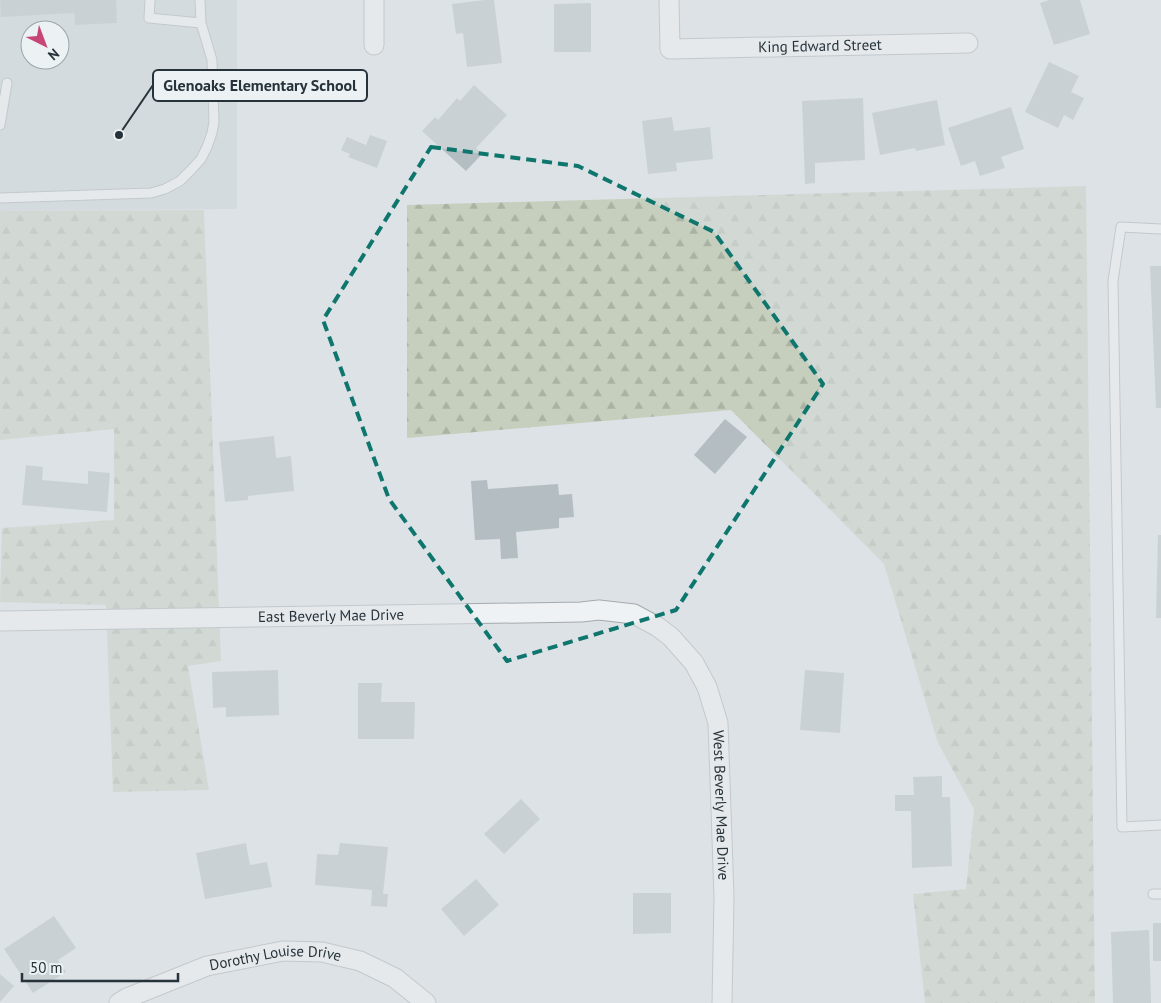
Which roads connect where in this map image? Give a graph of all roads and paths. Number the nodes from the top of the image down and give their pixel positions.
1 (150, 0) edge
2 (200, 0) edge
3 (374, 0) edge
4 (669, 0) edge
5 (201, 23) junction
6 (968, 43) dead end
7 (374, 46) dead end
8 (7, 84) dead end
9 (0, 125) edge
10 (0, 198) edge
11 (1161, 229) edge
12 (0, 621) edge
13 (658, 627) joint
14 (1161, 825) edge
15 (119, 1003) edge
16 (426, 1003) edge
17 (722, 1003) edge

1 - 5 lane
2 - 5 lane
3 - 7 street
4 - 6 street, King Edward Street
5 - 10 lane
8 - 9 lane
11 - 14 lane
12 - 13 street, East Beverly Mae Drive
13 - 17 street, West Beverly Mae Drive
15 - 16 street, Dorothy Louise Drive

